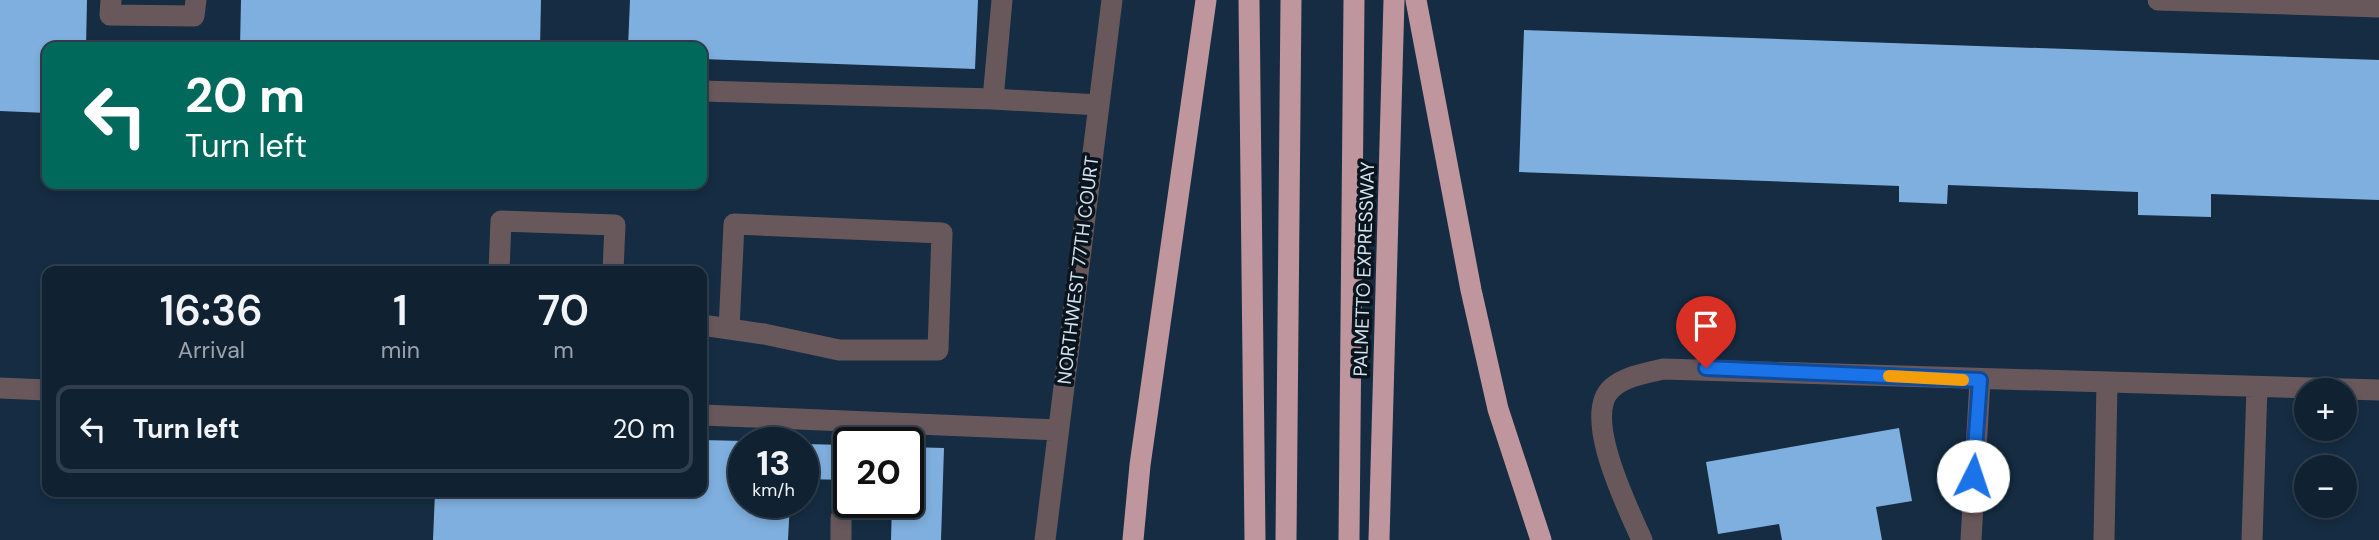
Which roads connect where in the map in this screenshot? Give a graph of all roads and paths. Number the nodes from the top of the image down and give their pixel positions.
1 (111, 0) edge
2 (196, 0) edge
3 (1002, 0) edge
4 (1112, 0) edge
5 (1206, 0) edge
6 (1249, 0) edge
7 (1291, 0) edge
8 (1354, 0) edge
9 (1394, 0) edge
10 (1416, 0) edge
11 (2158, 0) edge
12 (2190, 1) edge
13 (2267, 2) edge
14 (2345, 3) edge
15 (2379, 7) edge
16 (707, 91) edge
17 (993, 99) junction
18 (1099, 105) junction
19 (499, 266) edge
20 (613, 266) edge
21 (707, 326) edge
22 (729, 329) junction
23 (1980, 380) junction
24 (2107, 384) junction
25 (2257, 387) junction
26 (0, 388) edge
27 (42, 390) edge
28 (2379, 390) edge
29 (707, 415) edge
30 (1058, 430) junction
31 (841, 518) dead end
32 (841, 540) edge
33 (1045, 540) edge
34 (1133, 540) edge
35 (1255, 540) edge
36 (1286, 540) edge
37 (1349, 540) edge
38 (1379, 540) edge
39 (1541, 540) edge
40 (1642, 540) edge
41 (1971, 540) edge
42 (2104, 540) edge
43 (2252, 540) edge

1 - 2 street
3 - 17 street
4 - 18 street, NORTHWEST 77TH COURT
5 - 34 highway
6 - 35 highway
7 - 36 highway
8 - 37 highway
9 - 38 highway, PALMETTO EXPRESSWAY
10 - 39 highway
11 - 12 street
12 - 13 street
13 - 14 street
14 - 15 street
16 - 17 street
17 - 18 street
18 - 30 street, NORTHWEST 77TH COURT
19 - 20 street
21 - 22 street
22 - 22 street
23 - 24 street
23 - 40 street
23 - 41 street
24 - 25 street
24 - 42 street
25 - 28 street
25 - 43 street
26 - 27 street
29 - 30 street
30 - 33 street, NORTHWEST 77TH COURT
31 - 32 street

